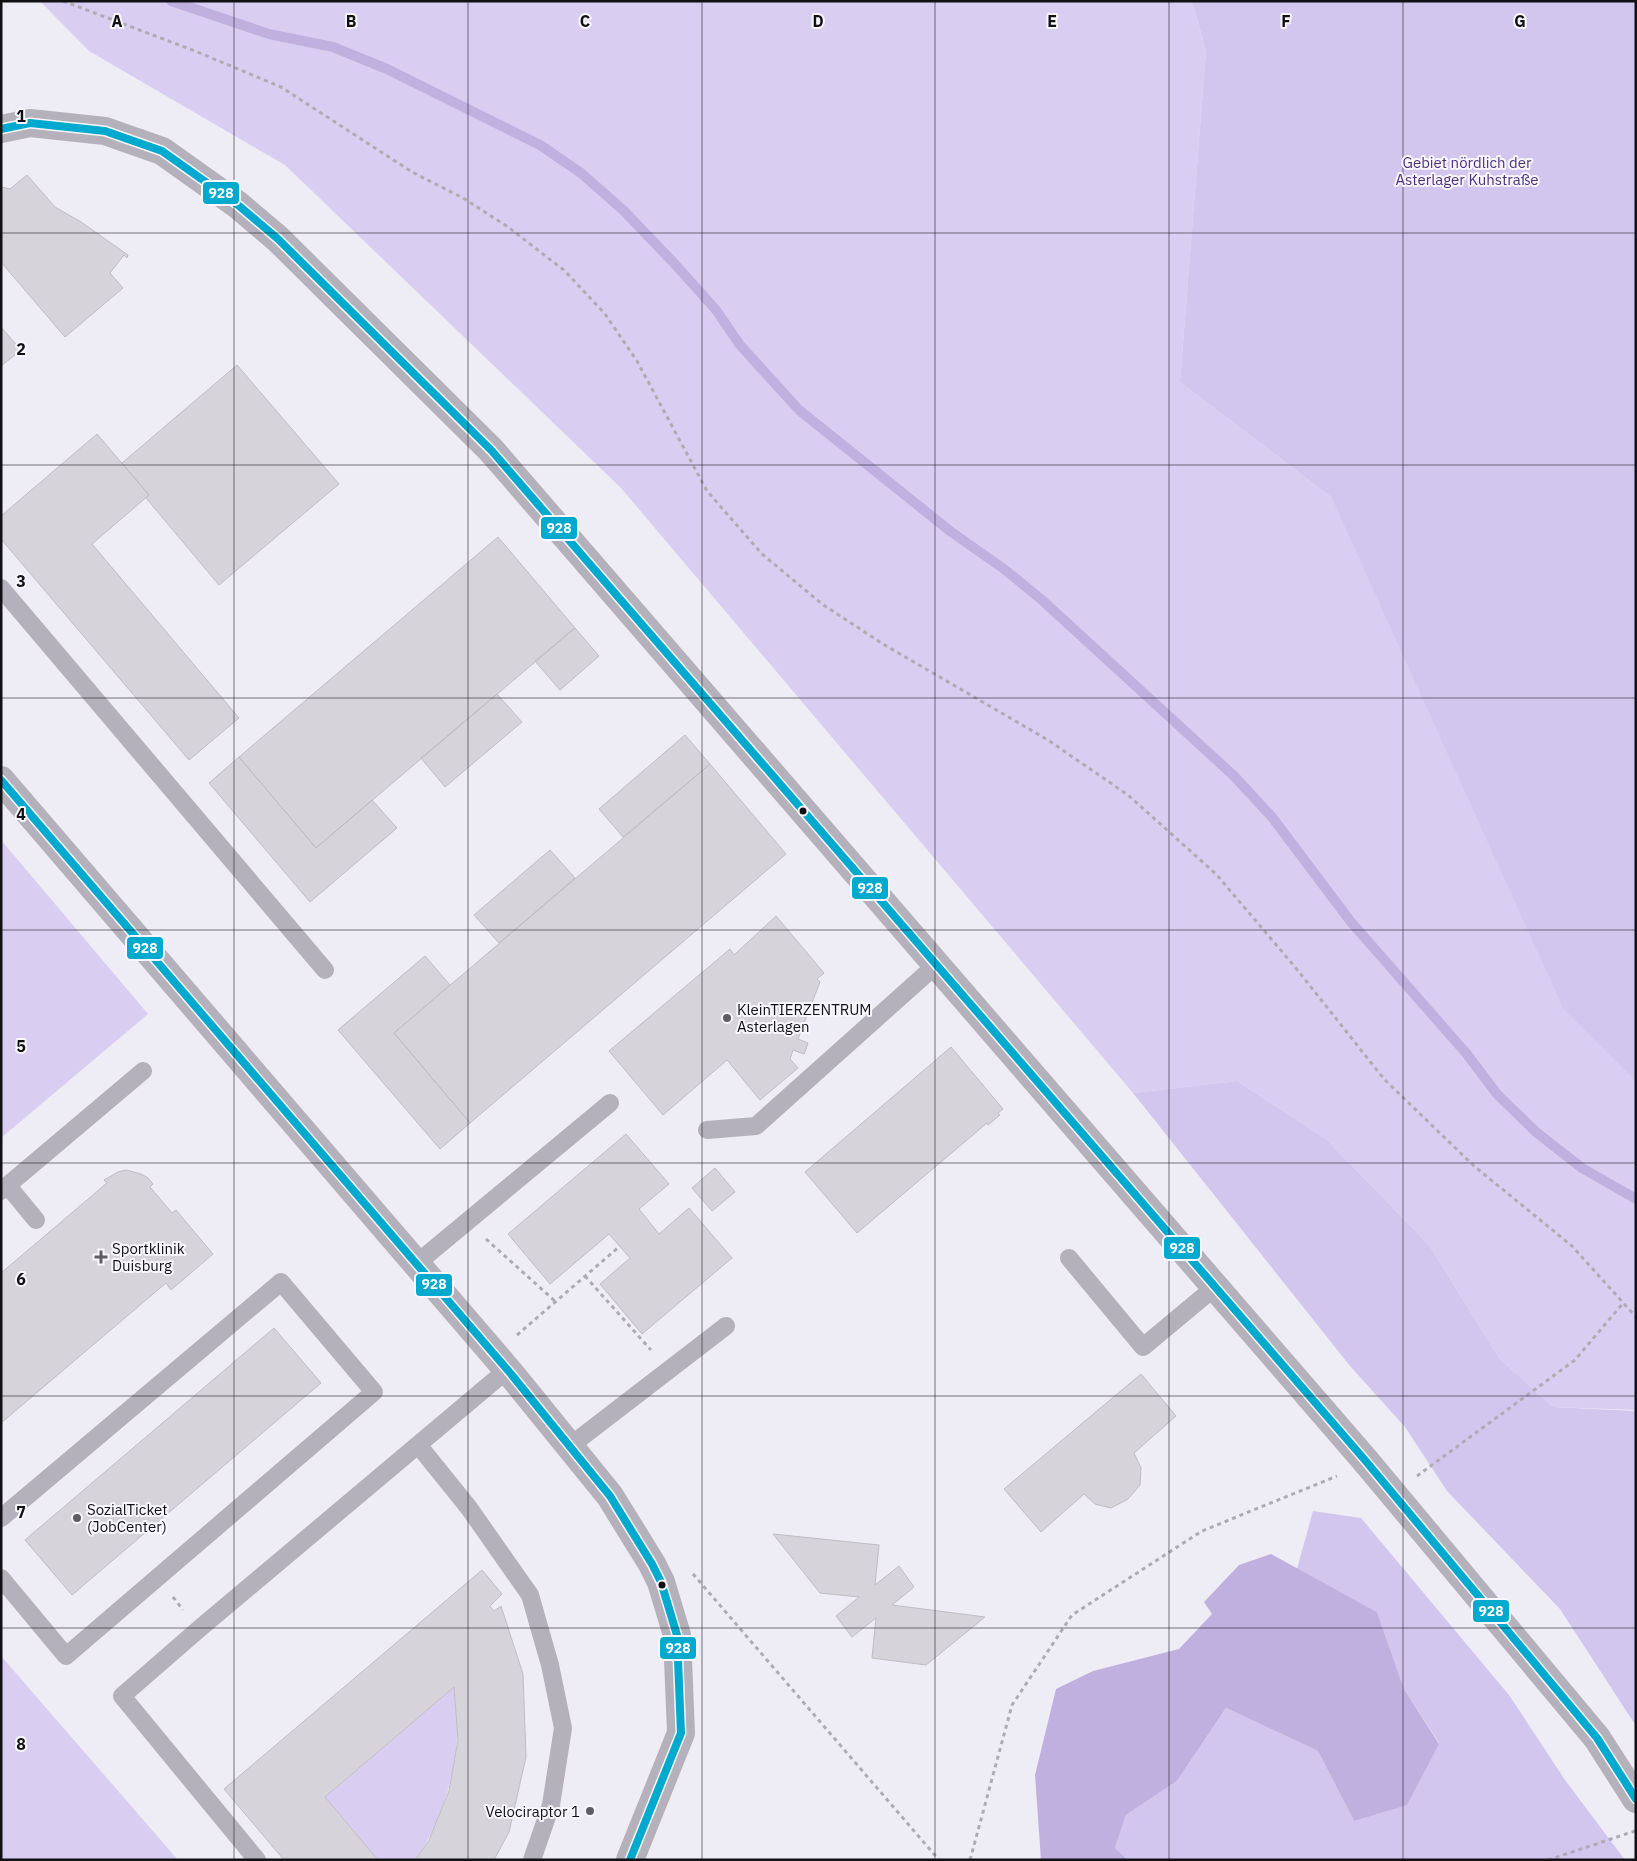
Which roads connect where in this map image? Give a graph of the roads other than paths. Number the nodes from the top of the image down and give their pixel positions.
1 (1, 129) edge
2 (1, 588) edge
3 (1, 780) edge
4 (936, 965) junction
5 (325, 970) dead end
6 (143, 1071) dead end
7 (610, 1103) dead end
8 (707, 1130) dead end
9 (5, 1188) edge
10 (36, 1220) dead end
11 (1069, 1258) dead end
12 (416, 1264) junction
13 (1215, 1287) junction
14 (726, 1326) dead end
15 (500, 1362) junction
16 (418, 1446) junction
17 (570, 1446) junction
18 (1, 1518) edge
19 (1, 1578) edge
20 (1636, 1799) edge
21 (257, 1860) edge
22 (532, 1860) edge
23 (630, 1860) edge

1 - 4 street
2 - 5 lane
3 - 12 street
4 - 8 lane
4 - 13 street
6 - 9 lane
7 - 12 lane
9 - 10 lane
11 - 13 lane
12 - 15 street
13 - 20 street
14 - 17 lane
15 - 16 lane
15 - 17 street
16 - 21 lane
16 - 22 lane
17 - 23 street
18 - 19 lane

